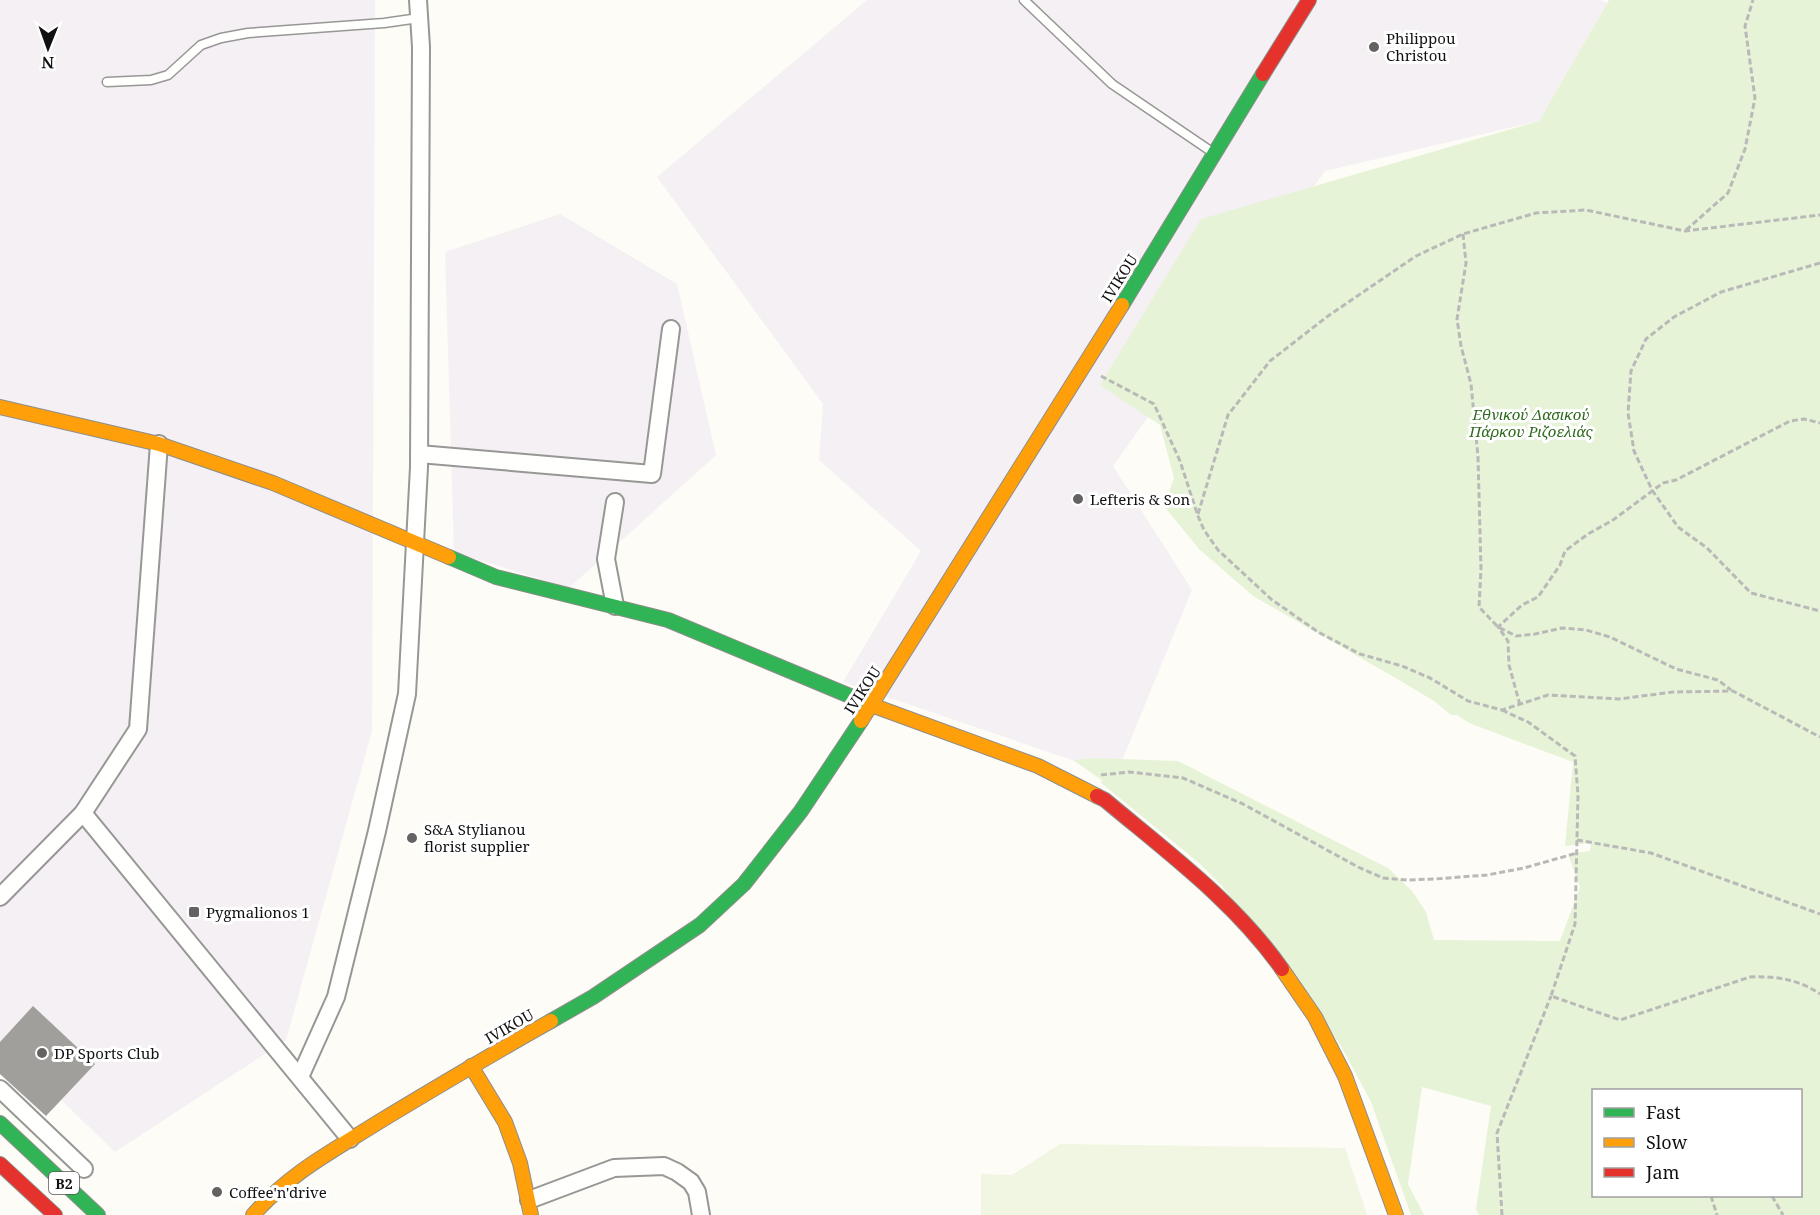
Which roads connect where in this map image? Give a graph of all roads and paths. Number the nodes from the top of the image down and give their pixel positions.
1 (418, 0) edge
2 (1024, 0) edge
3 (1309, 0) edge
4 (1753, 0) edge
5 (419, 18) junction
6 (106, 82) dead end
7 (1215, 154) junction
8 (1820, 215) edge
9 (1684, 231) junction
10 (1463, 234) junction
11 (1820, 263) edge
12 (671, 329) dead end
13 (1084, 367) junction
14 (0, 407) edge
15 (1820, 423) edge
16 (159, 444) junction
17 (419, 454) junction
18 (1652, 490) junction
19 (615, 502) dead end
20 (1198, 516) junction
21 (415, 543) junction
22 (615, 606) junction
23 (1820, 611) edge
24 (1498, 627) junction
25 (1733, 691) junction
26 (872, 705) junction
27 (1520, 705) junction
28 (1502, 710) junction
29 (1820, 737) edge
30 (1074, 784) junction
31 (83, 813) junction
32 (1577, 840) junction
33 (1577, 853) junction
34 (0, 897) edge
35 (1820, 914) edge
36 (1820, 994) edge
37 (1551, 996) junction
38 (471, 1066) junction
39 (300, 1077) junction
40 (0, 1089) edge
41 (0, 1123) edge
42 (350, 1139) junction
43 (0, 1164) edge
44 (84, 1169) dead end
45 (1711, 1197) edge
46 (1773, 1197) edge
47 (530, 1208) edge
48 (55, 1215) edge
49 (98, 1215) edge
50 (253, 1215) edge
51 (701, 1215) edge
52 (1396, 1215) edge
53 (1502, 1215) edge
54 (1717, 1215) edge
55 (1783, 1215) edge

1 - 5 street
2 - 7 lane
3 - 7 main road, IVIKOU
4 - 9 path
5 - 6 lane
5 - 17 street
7 - 13 main road, IVIKOU
8 - 9 path
9 - 10 path
10 - 20 path
10 - 24 path
11 - 18 path
12 - 17 street
13 - 20 path
13 - 26 main road, IVIKOU
14 - 16 main road
15 - 18 path
16 - 21 main road
16 - 31 street
17 - 21 street
18 - 23 path
18 - 24 path
19 - 22 street
20 - 28 path
21 - 22 main road
21 - 39 street
22 - 26 main road
24 - 25 path
24 - 27 path
25 - 27 path
25 - 29 path
26 - 30 main road
26 - 38 main road, IVIKOU
27 - 28 path
28 - 32 path
30 - 33 path
30 - 52 main road
31 - 34 street
31 - 39 street
32 - 33 path
32 - 35 path
33 - 37 path
36 - 37 path
37 - 53 path
38 - 42 main road, IVIKOU
38 - 47 main road
39 - 42 street
40 - 44 street
41 - 49 main road, B2
42 - 50 main road, IVIKOU
43 - 48 main road, B2
45 - 54 path
46 - 55 path
47 - 51 street

